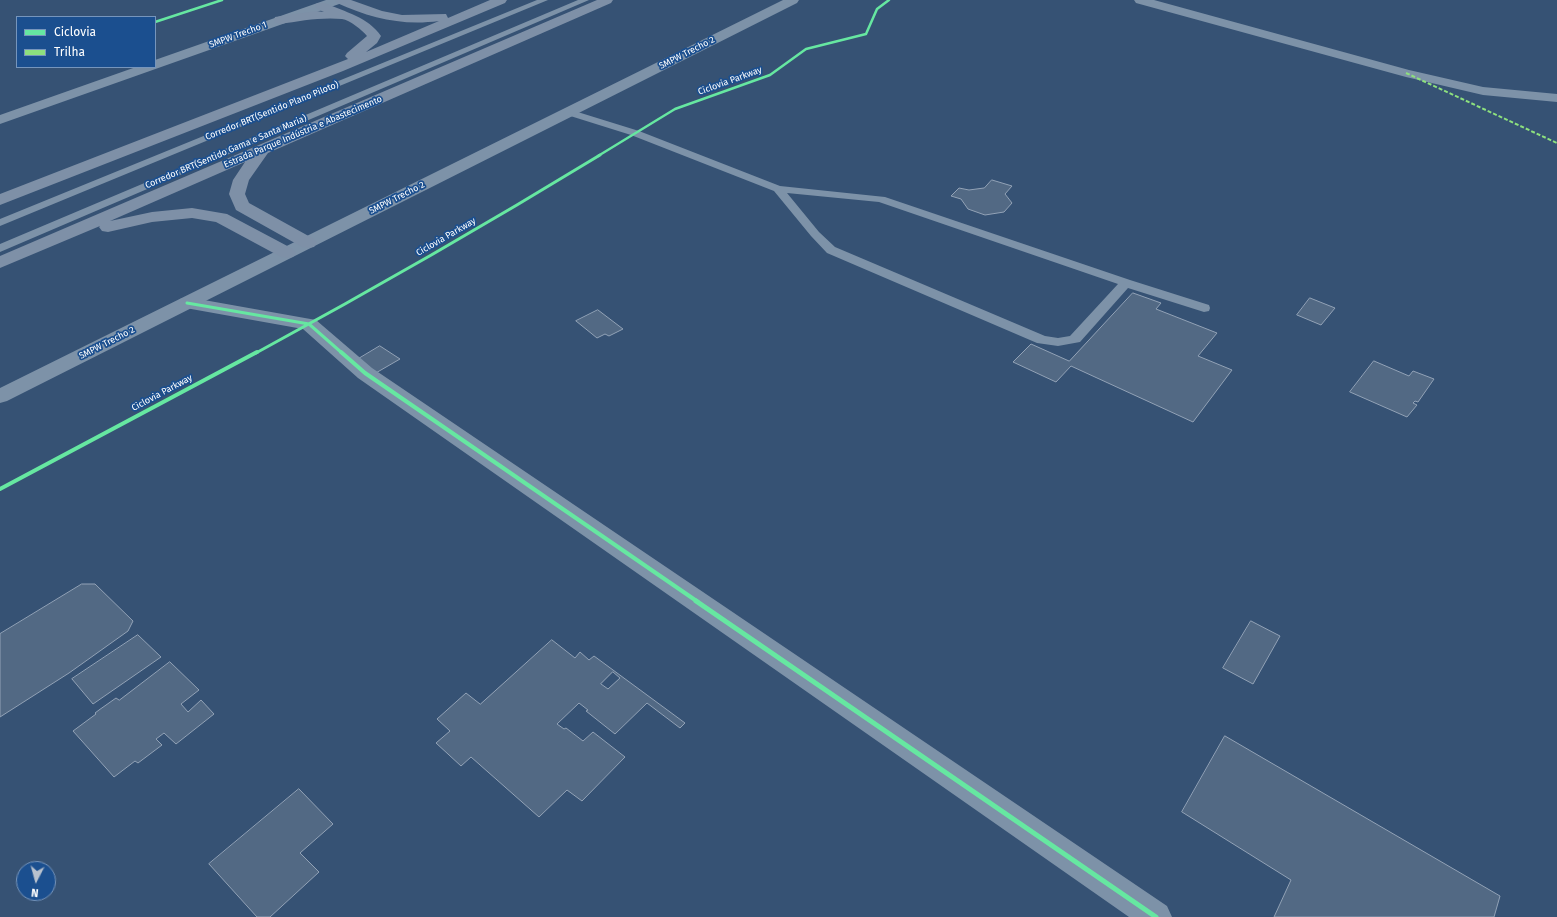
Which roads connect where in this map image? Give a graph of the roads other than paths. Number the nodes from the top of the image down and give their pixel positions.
1 (339, 0) edge
2 (501, 0) edge
3 (544, 0) edge
4 (585, 0) edge
5 (607, 0) edge
6 (793, 0) edge
7 (1140, 0) edge
8 (321, 6) junction
9 (368, 6) edge
10 (471, 12) junction
11 (347, 17) junction
12 (280, 20) junction
13 (156, 65) edge
14 (146, 68) edge
15 (338, 68) junction
16 (1557, 98) edge
17 (568, 112) junction
18 (1, 120) edge
19 (262, 150) junction
20 (778, 189) junction
21 (0, 200) edge
22 (0, 223) edge
23 (54, 239) junction
24 (308, 242) junction
25 (0, 248) edge
26 (287, 253) junction
27 (0, 263) edge
28 (1126, 283) junction
29 (187, 303) junction
30 (1204, 308) dead end
31 (0, 396) edge
32 (1156, 917) edge

1 - 8 street, SMPW Trecho 1
1 - 9 highway
2 - 10 highway
3 - 22 lane, Corredor BRT(Sentido Plano Piloto)
4 - 25 lane, Corredor BRT(Sentido Gama e Santa Maria)
5 - 19 highway, Estrada Parque Indústria e Abastecimento
6 - 17 street, SMPW Trecho 2
7 - 16 street
8 - 11 highway
8 - 12 street, SMPW Trecho 1
9 - 10 highway
10 - 15 highway
11 - 12 highway
11 - 15 highway
12 - 13 street, SMPW Trecho 1
14 - 18 street
15 - 21 highway
17 - 20 lane
17 - 24 street, SMPW Trecho 2
19 - 23 highway, Estrada Parque Indústria e Abastecimento
19 - 24 highway
20 - 28 lane
20 - 28 lane
23 - 26 highway
23 - 27 highway, Estrada Parque Indústria e Abastecimento
24 - 26 street, SMPW Trecho 2
26 - 29 street, SMPW Trecho 2
28 - 30 lane
29 - 31 street, SMPW Trecho 2
29 - 32 street

